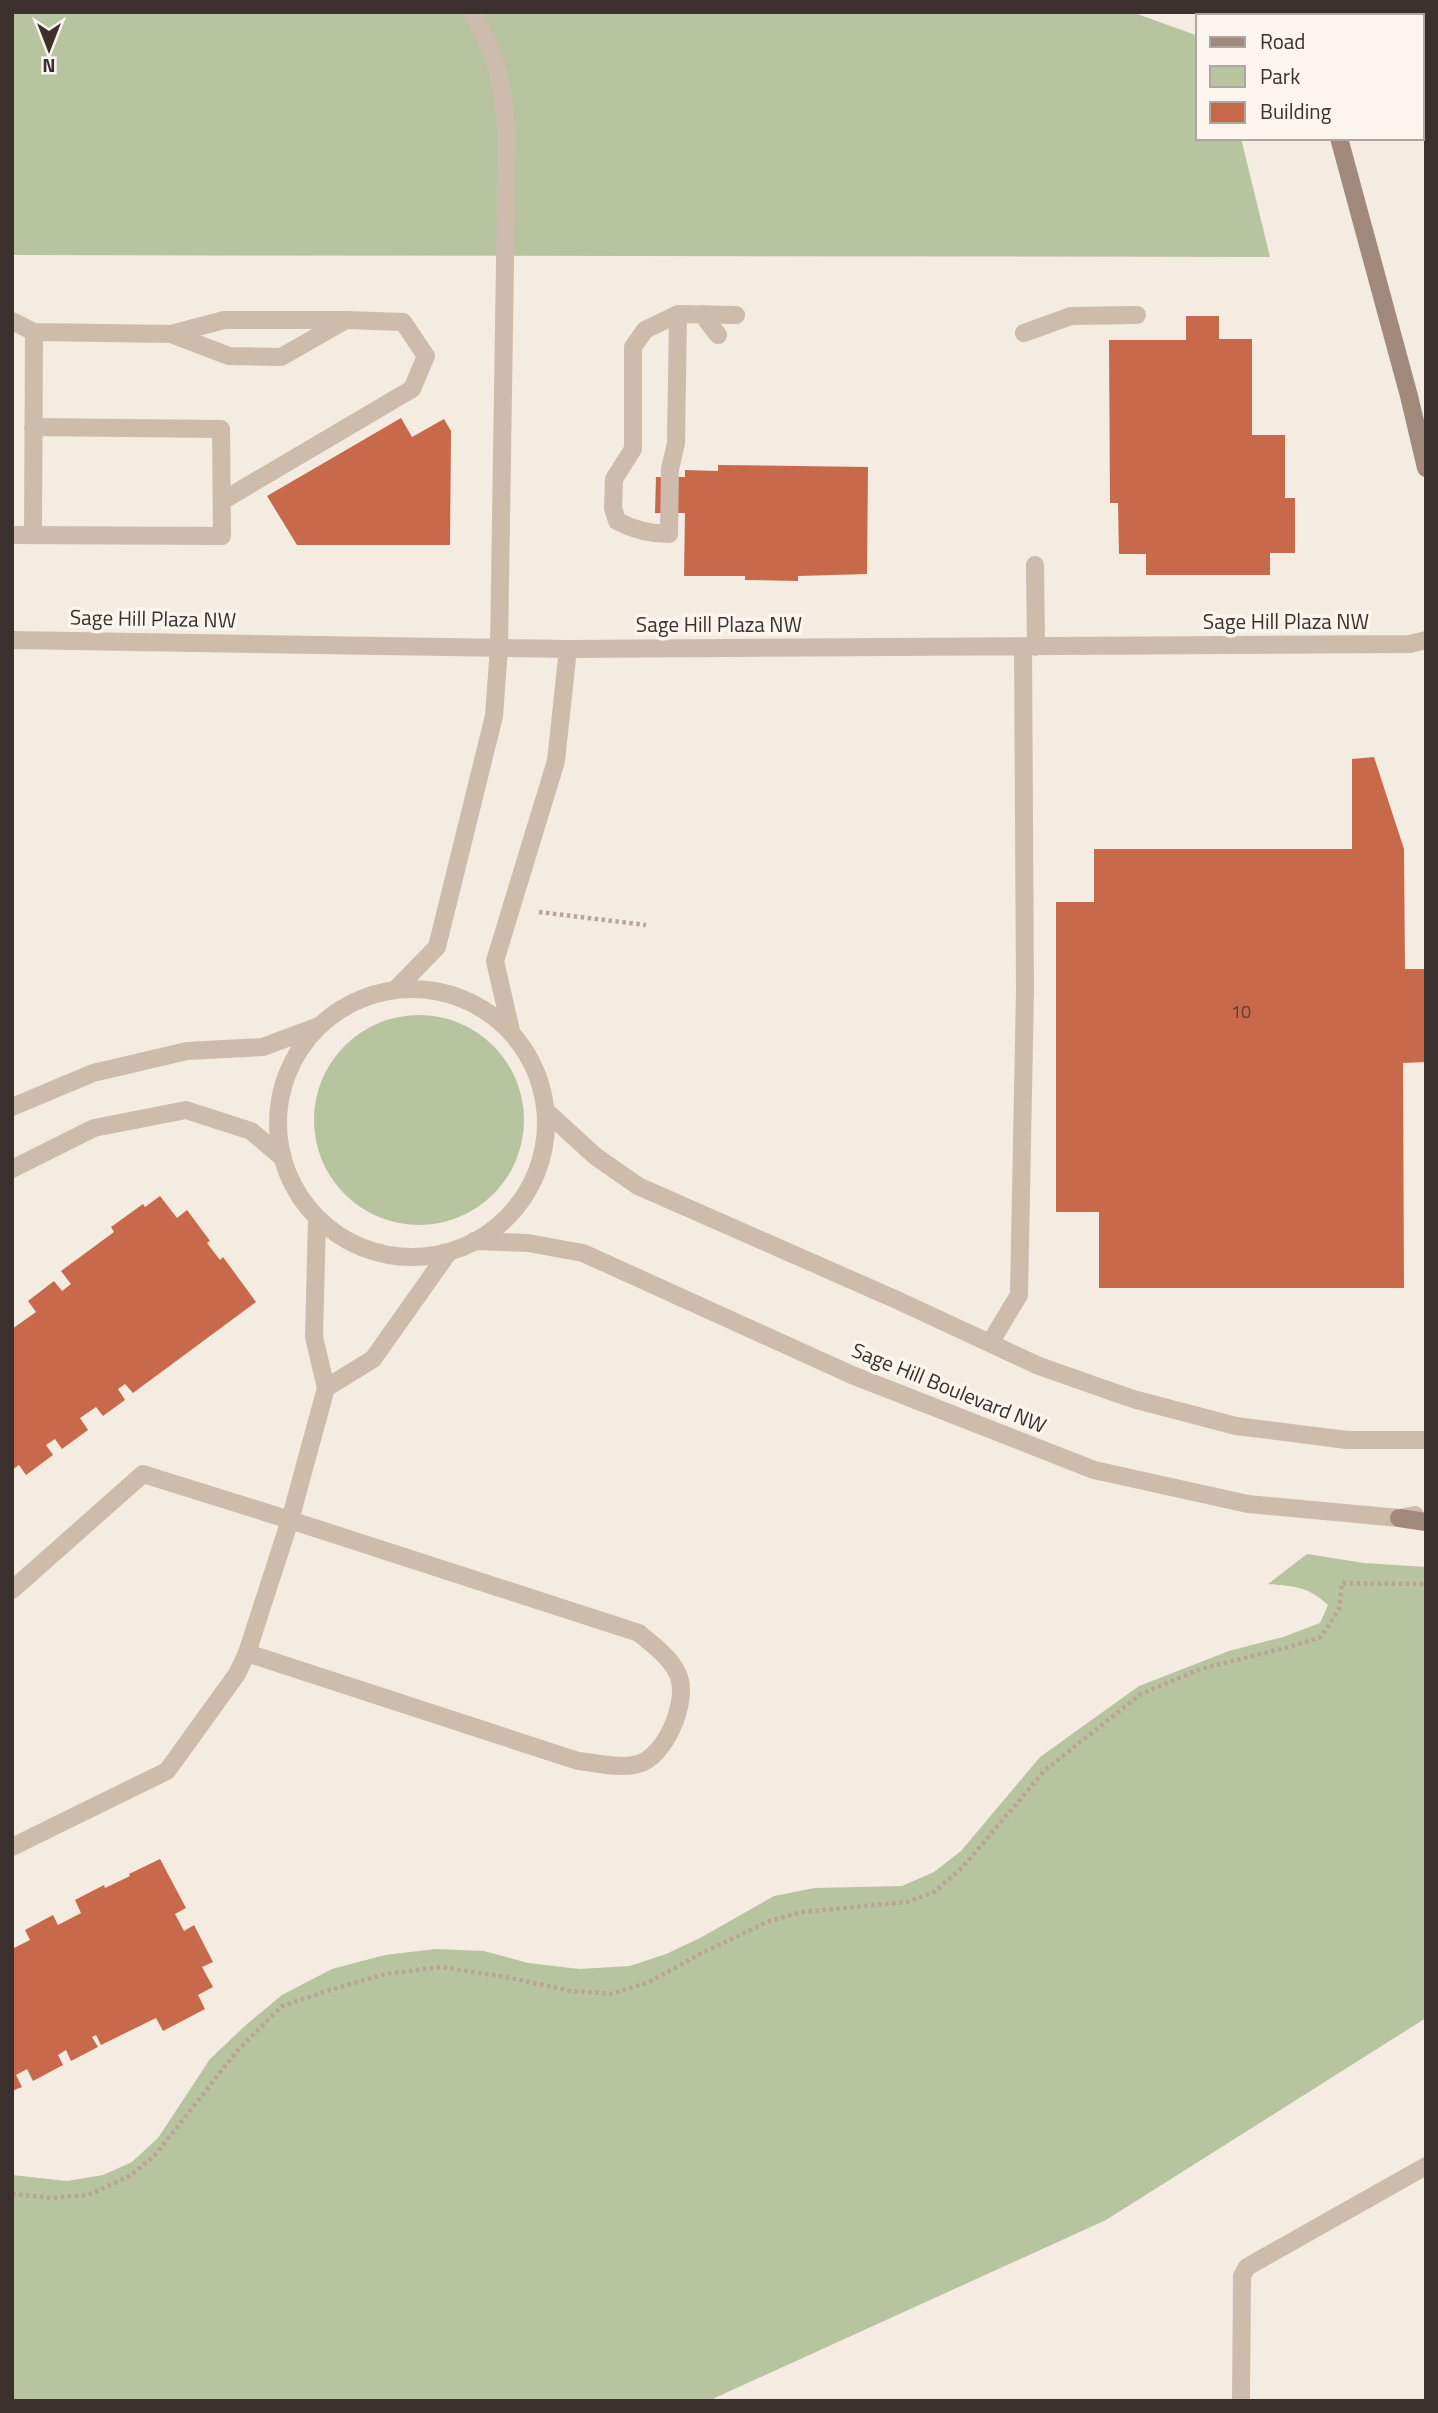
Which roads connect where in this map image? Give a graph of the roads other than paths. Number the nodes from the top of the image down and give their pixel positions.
1 (471, 12) edge
2 (1340, 140) edge
3 (678, 314) junction
4 (702, 314) junction
5 (736, 315) dead end
6 (1137, 315) dead end
7 (346, 320) junction
8 (12, 321) edge
9 (34, 332) junction
10 (1024, 333) dead end
11 (171, 334) junction
12 (718, 335) dead end
13 (33, 427) junction
14 (1426, 468) edge
15 (222, 501) junction
16 (12, 535) edge
17 (33, 535) junction
18 (1035, 565) dead end
19 (12, 640) edge
20 (1426, 640) edge
21 (1029, 647) junction
22 (499, 648) junction
23 (568, 649) junction
24 (395, 990) junction
25 (320, 1026) junction
26 (511, 1031) junction
27 (12, 1107) edge
28 (547, 1112) junction
29 (283, 1158) junction
30 (12, 1169) edge
31 (317, 1220) junction
32 (474, 1241) junction
33 (448, 1253) junction
34 (990, 1343) junction
35 (326, 1388) junction
36 (1426, 1440) edge
37 (1426, 1514) edge
38 (1399, 1518) junction
39 (290, 1520) junction
40 (1426, 1522) edge
41 (12, 1590) edge
42 (247, 1653) junction
43 (12, 1847) edge
44 (1426, 2166) edge
45 (1241, 2401) edge

1 - 22 street
2 - 14 main road
3 - 3 street
3 - 4 street
4 - 5 street
4 - 12 street
6 - 10 street
7 - 11 street
7 - 11 street
7 - 15 street
8 - 9 street
9 - 11 street
9 - 13 street
13 - 15 street
13 - 17 street
15 - 17 street
16 - 17 street
18 - 21 street
19 - 22 street, Sage Hill Plaza NW
20 - 21 street, Sage Hill Plaza NW
21 - 23 street, Sage Hill Plaza NW
21 - 34 street
22 - 23 street, Sage Hill Plaza NW
22 - 24 street
23 - 26 street
24 - 25 street
24 - 26 street
25 - 27 street
25 - 29 street
26 - 28 street
28 - 32 street
28 - 34 street
29 - 30 street
29 - 31 street
31 - 33 street
31 - 35 street
32 - 33 street
32 - 38 street, Sage Hill Boulevard NW
33 - 35 street
34 - 36 street
35 - 39 street
37 - 38 street, Sage Hill Boulevard NW
38 - 40 main road
39 - 41 street
39 - 42 street
39 - 42 street
42 - 43 street
44 - 45 street

